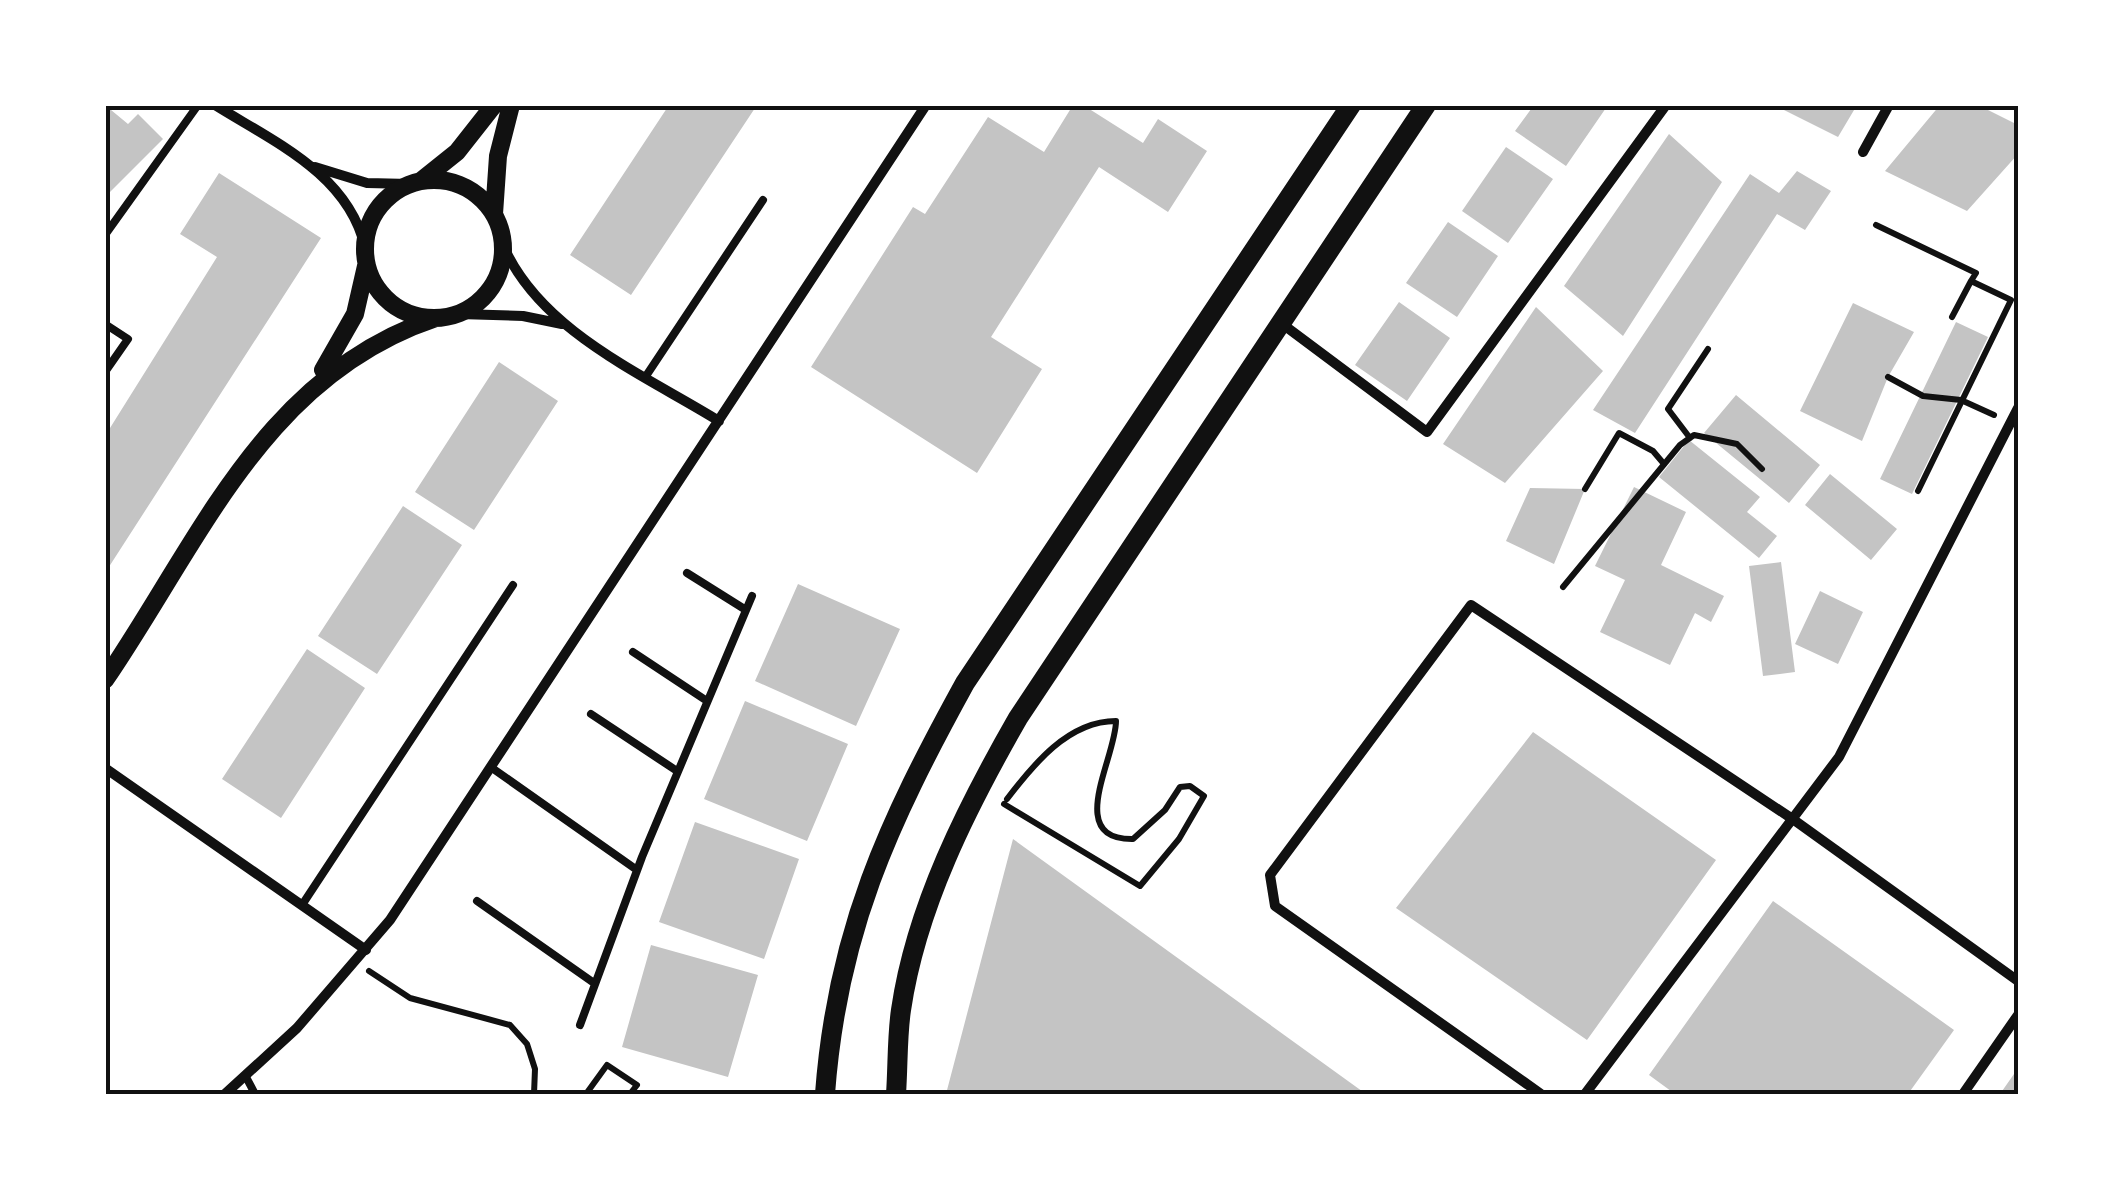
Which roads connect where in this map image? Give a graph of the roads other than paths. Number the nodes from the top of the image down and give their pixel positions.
1 (198, 105) edge
2 (216, 105) edge
3 (494, 105) edge
4 (511, 105) edge
5 (926, 105) edge
6 (1351, 105) edge
7 (1426, 105) edge
8 (1666, 105) edge
9 (1889, 105) edge
10 (1862, 152) dead end
11 (310, 165) junction
12 (415, 183) junction
13 (762, 200) dead end
14 (494, 214) junction
15 (105, 235) edge
16 (503, 245) junction
17 (366, 255) junction
18 (458, 314) junction
19 (436, 318) junction
20 (1280, 323) junction
21 (105, 324) edge
22 (568, 326) junction
23 (105, 372) edge
24 (646, 376) junction
25 (315, 383) junction
26 (2018, 408) edge
27 (719, 421) junction
28 (687, 573) dead end
29 (513, 586) dead end
30 (752, 596) dead end
31 (746, 610) junction
32 (633, 652) dead end
33 (105, 680) edge
34 (707, 700) junction
35 (591, 714) dead end
36 (105, 768) edge
37 (492, 768) junction
38 (677, 771) junction
39 (1794, 820) junction
40 (637, 870) junction
41 (477, 900) dead end
42 (302, 905) junction
43 (366, 950) junction
44 (2018, 982) edge
45 (594, 983) junction
46 (2018, 1015) edge
47 (580, 1025) dead end
48 (246, 1077) junction
49 (225, 1094) edge
50 (255, 1094) edge
51 (825, 1094) edge
52 (896, 1094) edge
53 (1541, 1094) edge
54 (1585, 1094) edge
55 (1964, 1094) edge

1 - 15 lane
2 - 11 street
3 - 12 street
4 - 14 street
5 - 27 street
6 - 51 main road
7 - 20 main road
8 - 20 street
9 - 10 street
11 - 12 street
11 - 17 street
12 - 14 street
12 - 17 street
13 - 24 lane
14 - 16 street
16 - 18 street
16 - 22 street
17 - 19 street
17 - 25 street
18 - 19 street
18 - 22 street
19 - 25 street
20 - 52 main road
21 - 23 lane
22 - 24 street
24 - 27 street
25 - 33 street
26 - 39 street
27 - 37 street
28 - 31 lane
29 - 42 lane
30 - 31 lane
31 - 34 lane
32 - 34 lane
34 - 38 lane
35 - 38 lane
36 - 42 street
37 - 40 lane
37 - 43 street
38 - 40 lane
39 - 44 street
39 - 53 street
39 - 54 street
40 - 45 lane
41 - 45 lane
42 - 43 street
43 - 48 street
45 - 47 lane
46 - 55 street
48 - 49 street
48 - 50 lane

